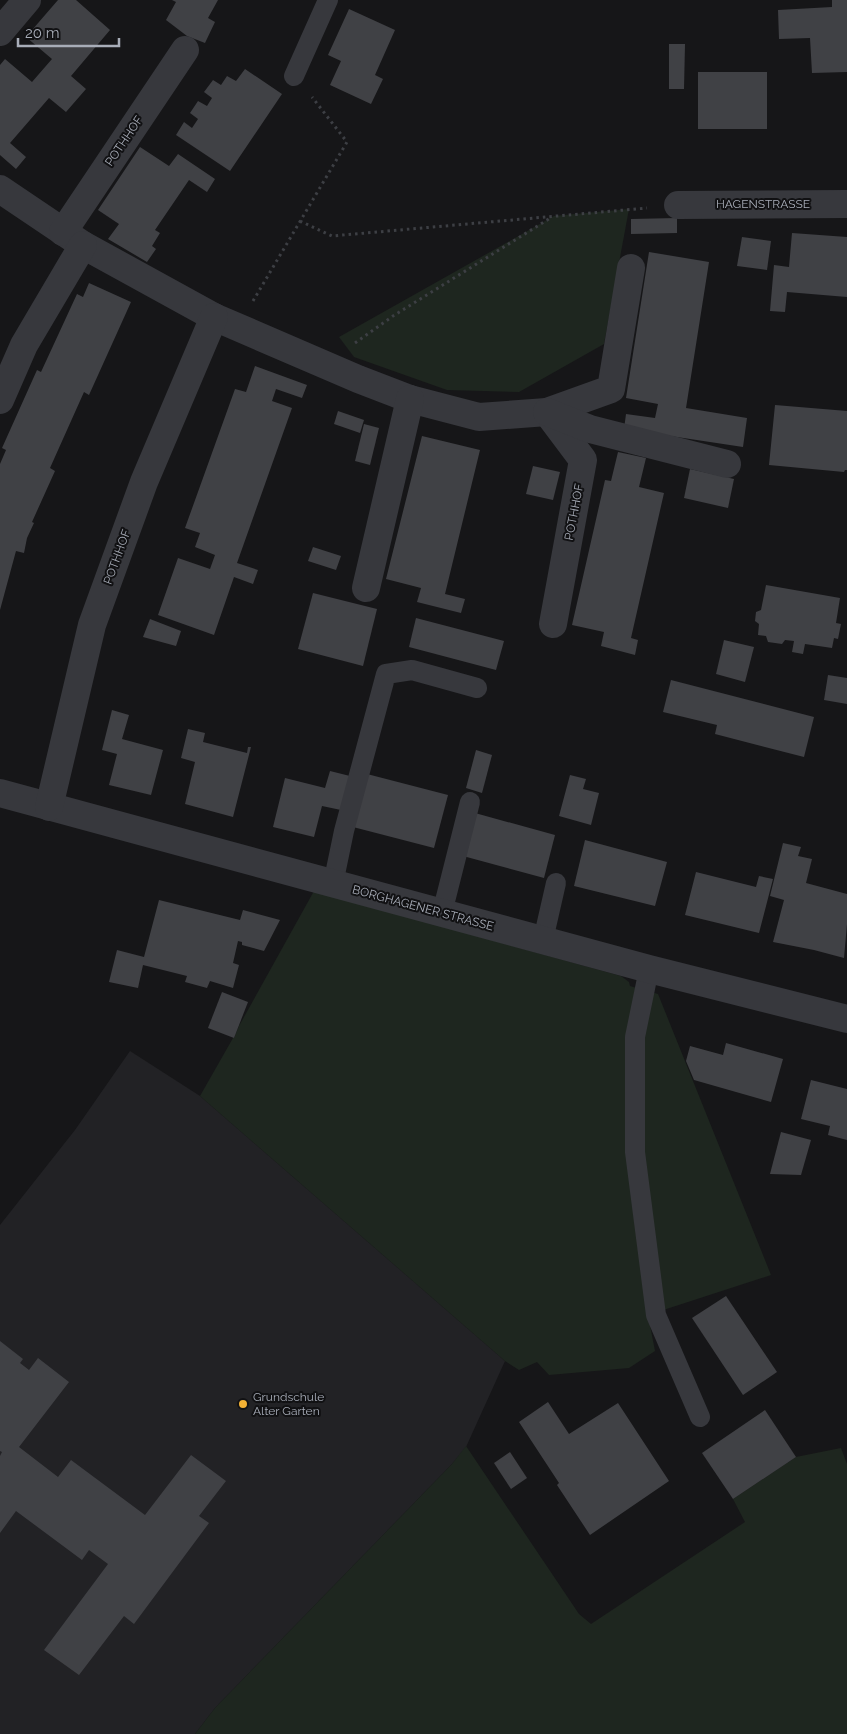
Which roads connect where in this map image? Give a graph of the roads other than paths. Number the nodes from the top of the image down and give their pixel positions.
1 (27, 0) edge
2 (328, 0) edge
3 (0, 32) edge
4 (185, 50) dead end
5 (294, 76) road end
6 (0, 189) edge
7 (847, 204) edge
8 (678, 205) road end
9 (73, 238) junction
10 (631, 268) dead end
11 (226, 322) junction
12 (0, 400) edge
13 (410, 400) junction
14 (547, 412) junction
15 (727, 464) dead end
16 (366, 588) dead end
17 (553, 624) dead end
18 (477, 688) dead end
19 (0, 793) edge
20 (470, 802) dead end
21 (49, 807) junction
22 (556, 883) dead end
23 (333, 884) junction
24 (442, 913) junction
25 (543, 940) junction
26 (649, 969) junction
27 (847, 1019) edge
28 (700, 1417) dead end

1 - 3 street
2 - 5 lane
4 - 9 street, POTHHOF
6 - 9 street
7 - 8 street, HAGENSTRASSE
9 - 11 street
9 - 12 street, POTHHOF
10 - 14 street
11 - 13 street
11 - 21 street, POTHHOF
13 - 14 street
13 - 16 street
14 - 15 street
14 - 17 street, POTHHOF
18 - 23 lane
19 - 21 street, BORGHAGENER STRASSE
20 - 24 lane
21 - 23 street, BORGHAGENER STRASSE
22 - 25 lane
23 - 24 street, BORGHAGENER STRASSE
24 - 25 street, BORGHAGENER STRASSE
25 - 26 street, BORGHAGENER STRASSE
26 - 27 street, BORGHAGENER STRASSE
26 - 28 lane

